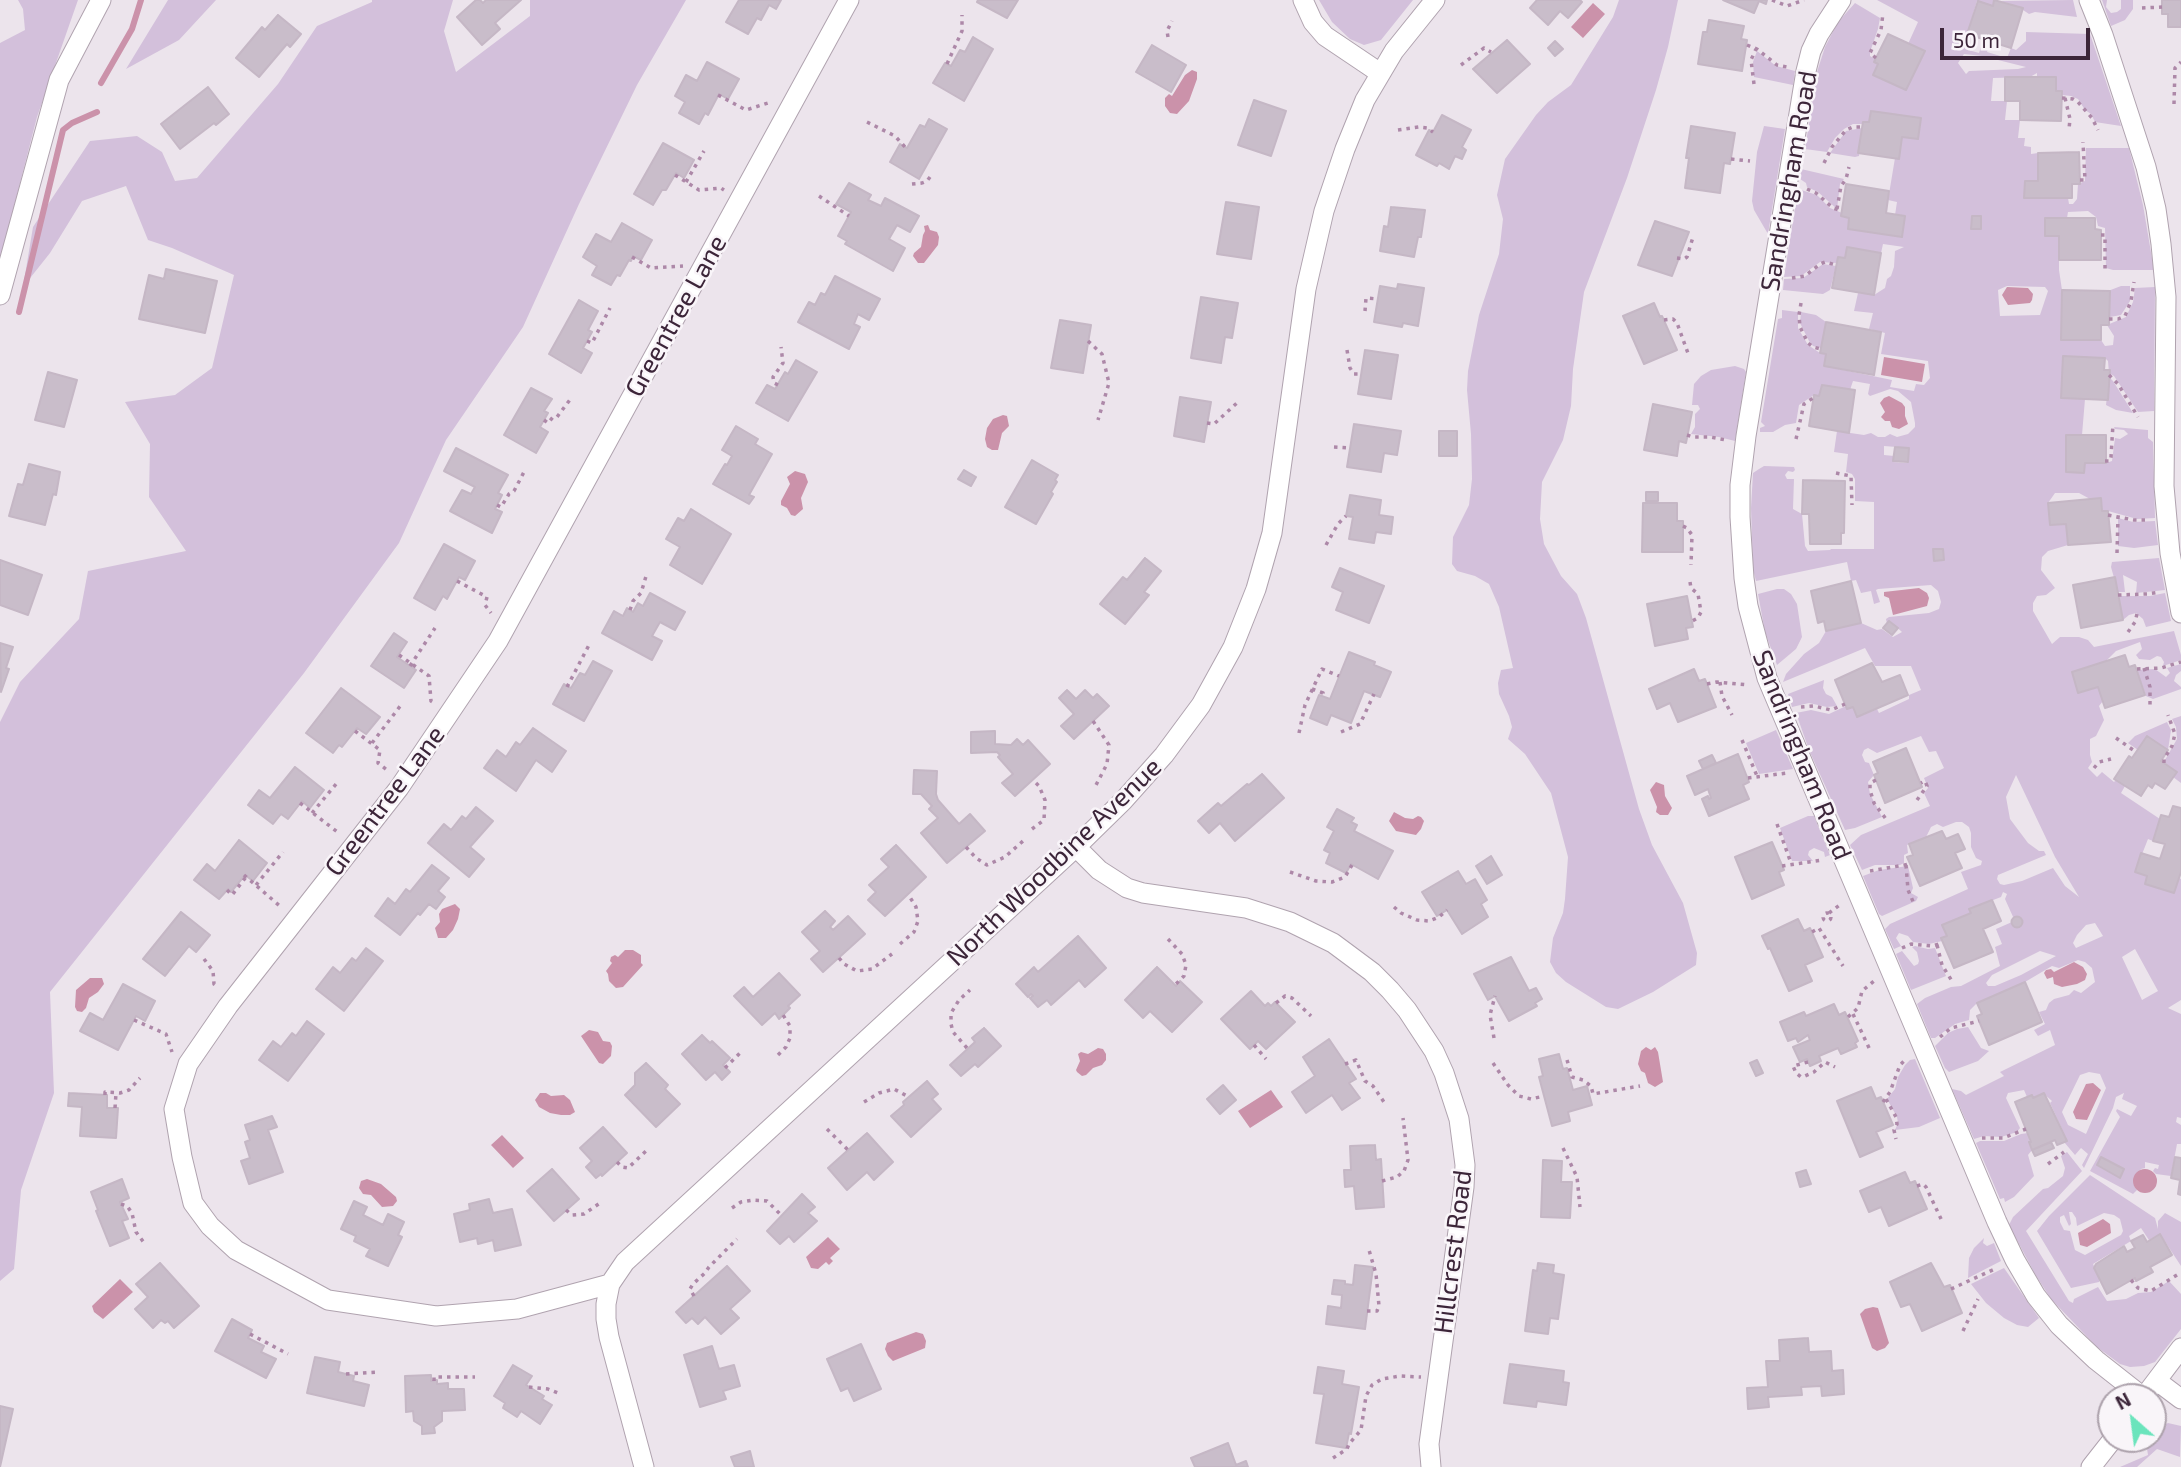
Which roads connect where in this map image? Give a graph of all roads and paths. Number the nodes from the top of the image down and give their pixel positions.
1 (101, 0) edge
2 (849, 0) edge
3 (1303, 0) edge
4 (1435, 0) edge
5 (1772, 0) edge
6 (1804, 0) edge
7 (1841, 0) edge
8 (2089, 0) edge
9 (2162, 7) dead end
10 (2142, 8) dead end
11 (1883, 13) dead end
12 (962, 15) dead end
13 (1172, 21) dead end
14 (1168, 37) dead end
15 (1746, 45) dead end
16 (1756, 48) junction
17 (1491, 52) dead end
18 (1876, 58) dead end
19 (2181, 62) edge
20 (947, 64) dead end
21 (1461, 65) dead end
22 (1806, 71) junction
23 (1381, 73) junction
24 (1754, 84) dead end
25 (718, 96) dead end
26 (2174, 104) dead end
27 (788, 111) junction
28 (867, 122) dead end
29 (1862, 127) dead end
30 (2069, 129) dead end
31 (1398, 130) dead end
32 (2098, 130) dead end
33 (1433, 132) dead end
34 (2083, 142) dead end
35 (905, 147) dead end
36 (704, 152) dead end
37 (1731, 159) dead end
38 (1750, 161) dead end
39 (1824, 163) dead end
40 (1849, 167) dead end
41 (933, 173) dead end
42 (675, 175) dead end
43 (2080, 180) dead end
44 (686, 182) junction
45 (912, 184) dead end
46 (1788, 184) junction
47 (819, 196) dead end
48 (740, 199) junction
49 (849, 216) dead end
50 (2101, 235) dead end
51 (1693, 237) dead end
52 (632, 257) dead end
53 (1677, 258) dead end
54 (1836, 265) dead end
55 (2105, 272) dead end
56 (700, 275) junction
57 (1773, 275) junction
58 (2134, 282) dead end
59 (0, 295) edge
60 (1378, 299) dead end
61 (1801, 303) dead end
62 (610, 309) dead end
63 (1365, 311) dead end
64 (2109, 319) dead end
65 (1664, 320) dead end
66 (587, 341) dead end
67 (1088, 341) dead end
68 (781, 346) dead end
69 (1821, 349) dead end
70 (1347, 350) dead end
71 (1689, 356) dead end
72 (1361, 374) dead end
73 (2109, 375) dead end
74 (778, 385) dead end
75 (572, 397) dead end
76 (1813, 398) dead end
77 (1238, 402) dead end
78 (2138, 417) dead end
79 (544, 420) dead end
80 (1098, 420) dead end
81 (1207, 423) dead end
82 (2113, 424) dead end
83 (1687, 435) dead end
84 (1796, 439) dead end
85 (1745, 445) junction
86 (1334, 447) dead end
87 (1350, 448) dead end
88 (2105, 461) dead end
89 (524, 472) dead end
90 (1836, 473) dead end
91 (497, 505) dead end
92 (1852, 505) dead end
93 (2108, 515) dead end
94 (1346, 516) dead end
95 (2118, 517) junction
96 (2166, 517) junction
97 (1683, 526) dead end
98 (1326, 545) dead end
99 (2117, 553) dead end
100 (1692, 565) dead end
101 (647, 573) dead end
102 (457, 581) dead end
103 (1690, 582) dead end
104 (2176, 589) junction
105 (2119, 595) dead end
106 (630, 610) dead end
107 (2181, 613) edge
108 (2137, 614) dead end
109 (1692, 621) dead end
110 (508, 623) junction
111 (435, 628) dead end
112 (2128, 632) dead end
113 (589, 645) dead end
114 (398, 655) dead end
115 (2181, 663) edge
116 (411, 665) junction
117 (2144, 668) junction
118 (2137, 669) dead end
119 (1339, 676) dead end
120 (1767, 678) junction
121 (1720, 682) junction
122 (1707, 684) dead end
123 (567, 687) dead end
124 (1312, 689) junction
125 (1374, 694) dead end
126 (1322, 696) dead end
127 (1845, 704) dead end
128 (401, 705) dead end
129 (2150, 706) dead end
130 (1783, 714) junction
131 (449, 715) junction
132 (1732, 715) dead end
133 (2168, 716) dead end
134 (1093, 721) dead end
135 (355, 731) dead end
136 (1299, 733) dead end
137 (1341, 733) dead end
138 (2116, 738) dead end
139 (1742, 740) dead end
140 (372, 743) junction
141 (2136, 752) dead end
142 (2111, 758) dead end
143 (2164, 764) dead end
144 (1805, 767) junction
145 (2094, 768) dead end
146 (1757, 776) junction
147 (1748, 778) dead end
148 (1033, 780) dead end
149 (1876, 780) dead end
150 (403, 782) junction
151 (337, 783) dead end
152 (1921, 783) dead end
153 (1096, 785) dead end
154 (1917, 800) dead end
155 (300, 803) dead end
156 (313, 813) junction
157 (1886, 819) dead end
158 (1777, 824) dead end
159 (1032, 829) dead end
160 (1023, 841) dead end
161 (354, 845) junction
162 (966, 847) dead end
163 (1076, 847) junction
164 (283, 852) dead end
165 (1841, 852) junction
166 (1791, 863) junction
167 (1352, 865) dead end
168 (1782, 866) dead end
169 (1290, 872) dead end
170 (1852, 878) junction
171 (256, 885) junction
172 (226, 890) dead end
173 (908, 894) dead end
174 (1915, 906) dead end
175 (1394, 908) dead end
176 (1447, 910) dead end
177 (1825, 919) dead end
178 (296, 920) junction
179 (1819, 929) junction
180 (1812, 932) dead end
181 (1168, 939) dead end
182 (1943, 943) dead end
183 (900, 944) dead end
184 (1937, 945) junction
185 (892, 954) dead end
186 (1885, 956) junction
187 (839, 958) dead end
188 (204, 959) dead end
189 (1843, 966) dead end
190 (1892, 975) junction
191 (1952, 981) dead end
192 (1175, 985) dead end
193 (970, 990) dead end
194 (1495, 996) dead end
195 (233, 1000) junction
196 (1276, 1003) dead end
197 (1853, 1014) junction
198 (783, 1015) dead end
199 (1311, 1016) dead end
200 (1847, 1017) dead end
201 (134, 1020) dead end
202 (1979, 1021) dead end
203 (1494, 1038) dead end
204 (1254, 1045) dead end
205 (967, 1048) dead end
206 (1924, 1049) junction
207 (1871, 1052) dead end
208 (740, 1053) dead end
209 (778, 1055) dead end
210 (1266, 1059) dead end
211 (1567, 1060) dead end
212 (189, 1062) junction
213 (1808, 1062) dead end
214 (1493, 1063) dead end
215 (1345, 1064) dead end
216 (1835, 1067) dead end
217 (725, 1068) dead end
218 (140, 1078) dead end
219 (1640, 1086) dead end
220 (116, 1093) junction
221 (104, 1095) dead end
222 (1544, 1096) dead end
223 (909, 1097) dead end
224 (864, 1102) dead end
225 (1386, 1105) dead end
226 (115, 1108) dead end
227 (1403, 1118) dead end
228 (827, 1129) dead end
229 (2026, 1129) dead end
230 (1896, 1139) dead end
231 (1964, 1145) junction
232 (1563, 1148) dead end
233 (848, 1150) dead end
234 (646, 1151) dead end
235 (2064, 1152) dead end
236 (617, 1162) dead end
237 (2048, 1164) dead end
238 (1382, 1181) dead end
239 (1917, 1186) dead end
240 (600, 1203) dead end
241 (121, 1204) dead end
242 (1580, 1207) dead end
243 (732, 1208) dead end
244 (566, 1210) dead end
245 (781, 1215) dead end
246 (1942, 1221) dead end
247 (737, 1239) dead end
248 (145, 1244) dead end
249 (1369, 1250) dead end
250 (2015, 1260) junction
251 (2177, 1275) dead end
252 (2132, 1280) dead end
253 (610, 1284) junction
254 (1951, 1289) dead end
255 (694, 1296) dead end
256 (1978, 1299) dead end
257 (1367, 1311) dead end
258 (1963, 1332) dead end
259 (250, 1334) dead end
260 (2181, 1348) edge
261 (288, 1354) dead end
262 (378, 1372) dead end
263 (346, 1374) dead end
264 (475, 1377) dead end
265 (1438, 1379) junction
266 (433, 1381) dead end
267 (2157, 1381) joint
268 (2126, 1383) edge
269 (529, 1387) dead end
270 (558, 1394) dead end
271 (2181, 1399) edge
272 (2102, 1453) edge
273 (1333, 1458) dead end
274 (644, 1467) edge
275 (1431, 1467) edge
276 (2091, 1467) edge

1 - 59 street
2 - 27 street, Greentree Lane
3 - 23 street
4 - 23 street, North Woodbine Avenue
5 - 6 path
7 - 22 street, Sandringham Road
8 - 96 street
9 - 10 path
11 - 18 path
12 - 20 path
13 - 14 path
15 - 16 path
16 - 22 path
16 - 24 path
17 - 21 path
19 - 26 path
22 - 46 street, Sandringham Road
23 - 163 street, North Woodbine Avenue
25 - 27 path
27 - 48 street, Greentree Lane
28 - 35 path
29 - 39 path
30 - 32 path
31 - 33 path
34 - 43 path
36 - 44 path
37 - 38 path
40 - 46 path
41 - 45 path
42 - 44 path
44 - 48 path
46 - 57 street, Sandringham Road
47 - 49 path
48 - 56 street, Greentree Lane
50 - 55 path
51 - 53 path
52 - 56 path
54 - 57 path
56 - 110 street, Greentree Lane
57 - 85 street, Sandringham Road
58 - 64 path
60 - 63 path
61 - 69 path
62 - 66 path
65 - 71 path
67 - 80 path
68 - 74 path
70 - 72 path
73 - 78 path
75 - 79 path
76 - 84 path
77 - 81 path
82 - 88 path
83 - 85 path
85 - 120 street, Sandringham Road
86 - 87 path
89 - 91 path
90 - 92 path
93 - 95 path
94 - 98 path
95 - 96 path
95 - 99 path
96 - 104 street
97 - 100 path
101 - 106 path
102 - 110 path
103 - 109 path
104 - 105 path
104 - 107 street
108 - 112 path
110 - 131 street, Greentree Lane
111 - 116 path
113 - 123 path
114 - 116 path
115 - 117 path
116 - 131 path
117 - 118 path
117 - 129 path
119 - 124 path
120 - 121 path
120 - 130 street, Sandringham Road
121 - 122 path
121 - 132 path
124 - 126 path
124 - 136 path
125 - 137 path
127 - 130 path
128 - 140 path
130 - 144 street, Sandringham Road
131 - 150 street, Greentree Lane
133 - 143 path
134 - 153 path
135 - 140 path
138 - 141 path
139 - 146 path
140 - 150 path
142 - 145 path
144 - 146 path
144 - 165 street, Sandringham Road
146 - 147 path
148 - 159 path
149 - 157 path
150 - 161 street, Greentree Lane
151 - 156 path
152 - 154 path
155 - 156 path
156 - 161 path
158 - 166 path
160 - 162 path
161 - 178 street, Greentree Lane
163 - 253 street, North Woodbine Avenue
163 - 265 street, Hillcrest Road
164 - 171 path
165 - 166 path
165 - 170 street, Sandringham Road
166 - 168 path
167 - 169 path
170 - 174 path
170 - 186 street, Sandringham Road
171 - 172 path
171 - 178 path
173 - 183 path
175 - 176 path
177 - 179 path
178 - 195 street, Greentree Lane
179 - 180 path
179 - 189 path
181 - 192 path
182 - 184 path
184 - 186 path
184 - 191 path
185 - 187 path
186 - 190 street, Sandringham Road
188 - 195 path
190 - 197 path
190 - 206 street, Sandringham Road
193 - 205 path
194 - 203 path
195 - 212 street, Greentree Lane
196 - 199 path
197 - 200 path
197 - 207 path
198 - 209 path
201 - 212 path
202 - 206 path
204 - 210 path
206 - 230 path
206 - 231 street, Sandringham Road
208 - 217 path
211 - 219 path
212 - 253 street, Greentree Lane
213 - 216 path
214 - 222 path
215 - 225 path
218 - 220 path
220 - 221 path
220 - 226 path
223 - 224 path
227 - 238 path
228 - 233 path
229 - 231 path
231 - 250 street, Sandringham Road
232 - 242 path
234 - 236 path
235 - 237 path
239 - 246 path
240 - 244 path
241 - 248 path
243 - 245 path
247 - 255 path
249 - 257 path
250 - 254 path
250 - 268 street, Sandringham Road
251 - 252 path
253 - 274 street
256 - 258 path
259 - 261 path
260 - 267 street
262 - 263 path
264 - 266 path
265 - 273 path
265 - 275 street, Hillcrest Road
267 - 271 street
269 - 270 path
272 - 276 street

